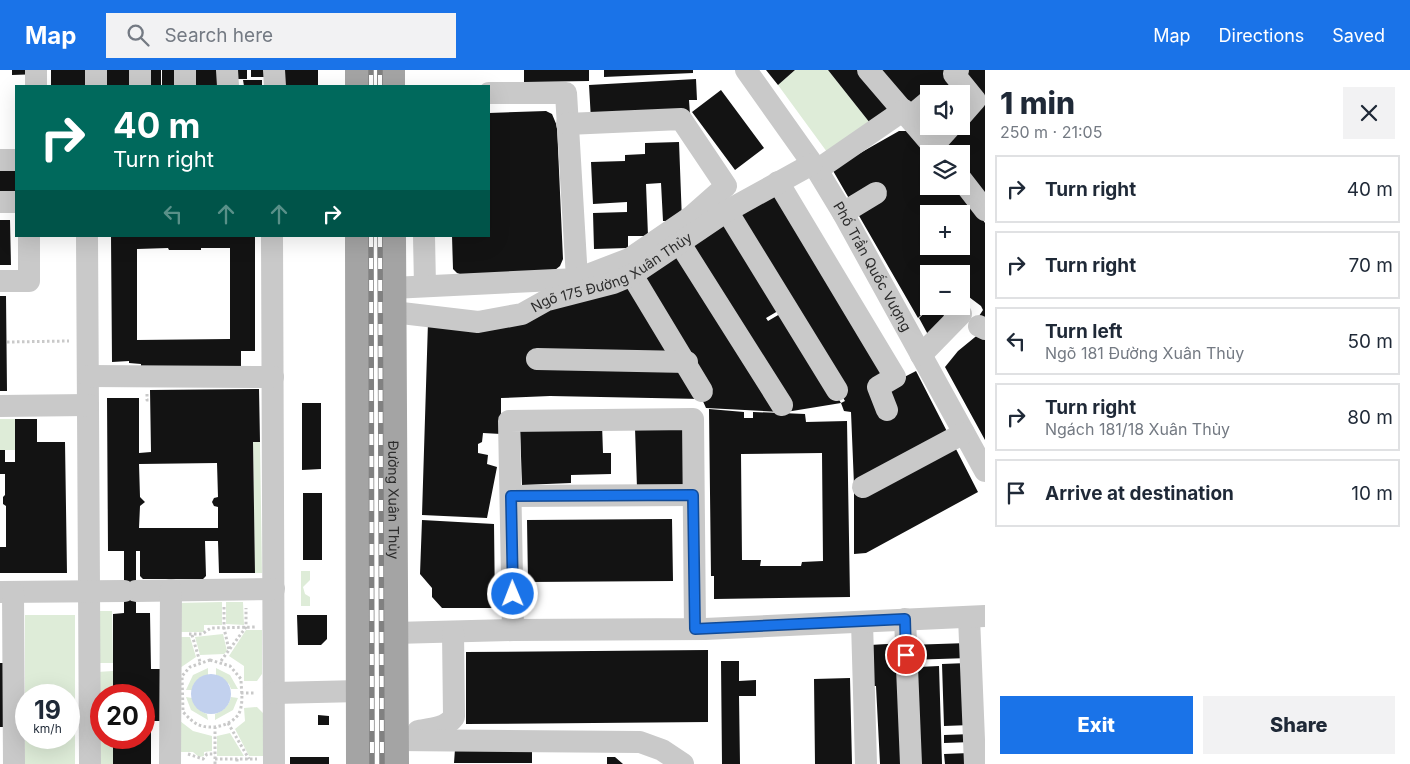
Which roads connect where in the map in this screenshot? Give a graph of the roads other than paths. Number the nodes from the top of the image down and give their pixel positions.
1 (36, 70) edge
2 (96, 70) edge
3 (140, 70) edge
4 (185, 70) edge
5 (227, 70) edge
6 (274, 70) edge
7 (359, 70) edge
8 (391, 70) edge
9 (746, 70) edge
10 (868, 70) edge
11 (958, 70) edge
12 (36, 85) edge
13 (96, 85) edge
14 (140, 85) edge
15 (185, 85) edge
16 (228, 85) edge
17 (275, 85) edge
18 (359, 85) edge
19 (392, 85) edge
20 (963, 85) edge
21 (970, 93) edge
22 (490, 94) edge
23 (920, 106) edge
24 (970, 106) edge
25 (907, 114) junction
26 (567, 124) junction
27 (932, 145) edge
28 (0, 160) edge
29 (15, 160) edge
30 (814, 167) junction
31 (778, 182) junction
32 (970, 191) edge
33 (876, 193) dead end
34 (0, 202) edge
35 (15, 202) edge
36 (985, 210) edge
37 (727, 211) junction
38 (843, 213) junction
39 (29, 237) edge
40 (87, 237) edge
41 (272, 237) edge
42 (359, 237) edge
43 (392, 237) edge
44 (424, 237) edge
45 (678, 242) junction
46 (632, 275) junction
47 (577, 279) junction
48 (0, 281) edge
49 (425, 286) junction
50 (392, 300) junction
51 (975, 323) edge
52 (908, 331) junction
53 (880, 349) junction
54 (921, 355) junction
55 (537, 359) dead end
56 (687, 362) junction
57 (88, 376) junction
58 (272, 377) junction
59 (702, 390) dead end
60 (837, 390) dead end
61 (88, 405) junction
62 (782, 405) dead end
63 (0, 406) edge
64 (887, 410) dead end
65 (704, 420) dead end
66 (964, 433) junction
67 (359, 465) junction
68 (393, 465) junction
69 (985, 471) edge
70 (863, 486) dead end
71 (693, 495) junction
72 (511, 496) junction
73 (274, 589) junction
74 (171, 590) junction
75 (89, 591) junction
76 (7, 592) edge
77 (977, 617) edge
78 (905, 619) junction
79 (862, 622) junction
80 (700, 629) junction
81 (513, 630) junction
82 (394, 633) junction
83 (453, 641) junction
84 (360, 691) junction
85 (274, 693) junction
86 (395, 746) edge
87 (170, 759) edge
88 (274, 761) edge
89 (14, 764) edge
90 (90, 764) edge
91 (360, 764) edge
92 (682, 764) edge
93 (866, 764) edge
94 (911, 764) edge
95 (975, 764) edge

1 - 12 street
2 - 13 street
3 - 14 street
4 - 15 street
5 - 16 street
6 - 17 street
7 - 18 main road
8 - 19 main road
9 - 30 street, Phố Trần Quốc Vượng
10 - 25 street
11 - 20 street
21 - 24 street
22 - 26 street
23 - 25 street, Ngõ 175 Đường Xuân Thủy
25 - 27 street
25 - 30 street, Ngõ 175 Đường Xuân Thủy
26 - 47 street
26 - 47 street
28 - 29 street
30 - 31 street, Ngõ 175 Đường Xuân Thủy
30 - 38 street, Phố Trần Quốc Vượng
31 - 37 street, Ngõ 175 Đường Xuân Thủy
31 - 53 street
32 - 36 street
33 - 38 street
34 - 35 street
37 - 45 street, Ngõ 175 Đường Xuân Thủy
37 - 60 street
38 - 52 street, Phố Trần Quốc Vượng
39 - 48 street
40 - 57 street
41 - 58 street
42 - 67 main road
43 - 50 main road, Đường Xuân Thủy
44 - 49 street
45 - 46 street, Ngõ 175 Đường Xuân Thủy
45 - 62 street
46 - 50 street, Ngõ 175 Đường Xuân Thủy
46 - 56 street
47 - 49 street
49 - 50 street
50 - 68 main road, Đường Xuân Thủy
51 - 54 street
52 - 53 street
52 - 54 street, Phố Trần Quốc Vượng
53 - 64 street
54 - 66 street, Phố Trần Quốc Vượng
55 - 56 street
56 - 59 street
57 - 58 street
57 - 61 street
58 - 73 street
61 - 63 street
61 - 75 street
65 - 80 street
66 - 69 street, Phố Trần Quốc Vượng
66 - 70 street
67 - 68 main road
67 - 84 main road
68 - 82 main road, Đường Xuân Thủy
71 - 72 street
71 - 72 street
71 - 80 street
72 - 81 street
73 - 74 street
73 - 85 street
74 - 75 street
74 - 87 street
75 - 76 street
75 - 90 street
76 - 89 street
77 - 78 street
77 - 95 street
78 - 79 street
78 - 94 street
79 - 80 street
79 - 93 street
80 - 81 street
81 - 83 street
82 - 83 street
82 - 86 main road, Đường Xuân Thủy
83 - 86 street
84 - 85 street
84 - 91 main road
85 - 88 street
86 - 92 street

